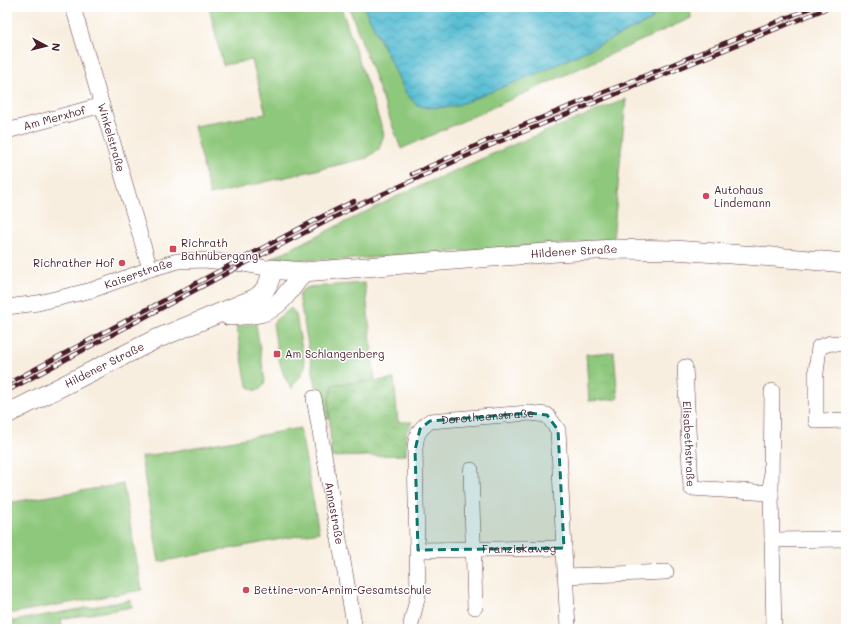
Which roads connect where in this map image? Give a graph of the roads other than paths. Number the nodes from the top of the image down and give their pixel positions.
1 (73, 7) edge
2 (102, 105) junction
3 (7, 131) edge
4 (846, 263) edge
5 (150, 269) junction
6 (272, 269) junction
7 (302, 272) junction
8 (7, 307) edge
9 (204, 319) junction
10 (846, 344) edge
11 (685, 367) dead end
12 (772, 391) dead end
13 (314, 398) dead end
14 (7, 414) edge
15 (846, 420) edge
16 (471, 470) dead end
17 (771, 493) junction
18 (846, 539) edge
19 (772, 540) junction
20 (474, 548) junction
21 (564, 548) junction
22 (418, 550) junction
23 (666, 572) dead end
24 (566, 576) junction
25 (475, 608) dead end
26 (355, 629) edge
27 (411, 629) edge
28 (568, 629) edge
29 (774, 629) edge

1 - 2 street, Winkelstraße
2 - 3 street, Am Merxhof
2 - 5 street, Winkelstraße
4 - 7 main road, Hildener Straße
5 - 6 street, Kaiserstraße
5 - 8 street, Kaiserstraße
6 - 7 main road, Hildener Straße
6 - 9 main road, Hildener Straße
7 - 9 main road, Hildener Straße
9 - 14 main road, Hildener Straße
10 - 15 street
11 - 17 street, Elisabethstraße
12 - 17 street
13 - 26 street, Annastraße
16 - 20 street, Franziskaweg
17 - 19 street
18 - 19 street
19 - 29 street
20 - 21 street, Franziskaweg
20 - 22 street, Franziskaweg
20 - 25 street, Franziskaweg
21 - 22 street, Dorotheenstraße
21 - 24 street, Dorotheenstraße
22 - 27 street, Dorotheenstraße
23 - 24 street
24 - 28 street, Dorotheenstraße

